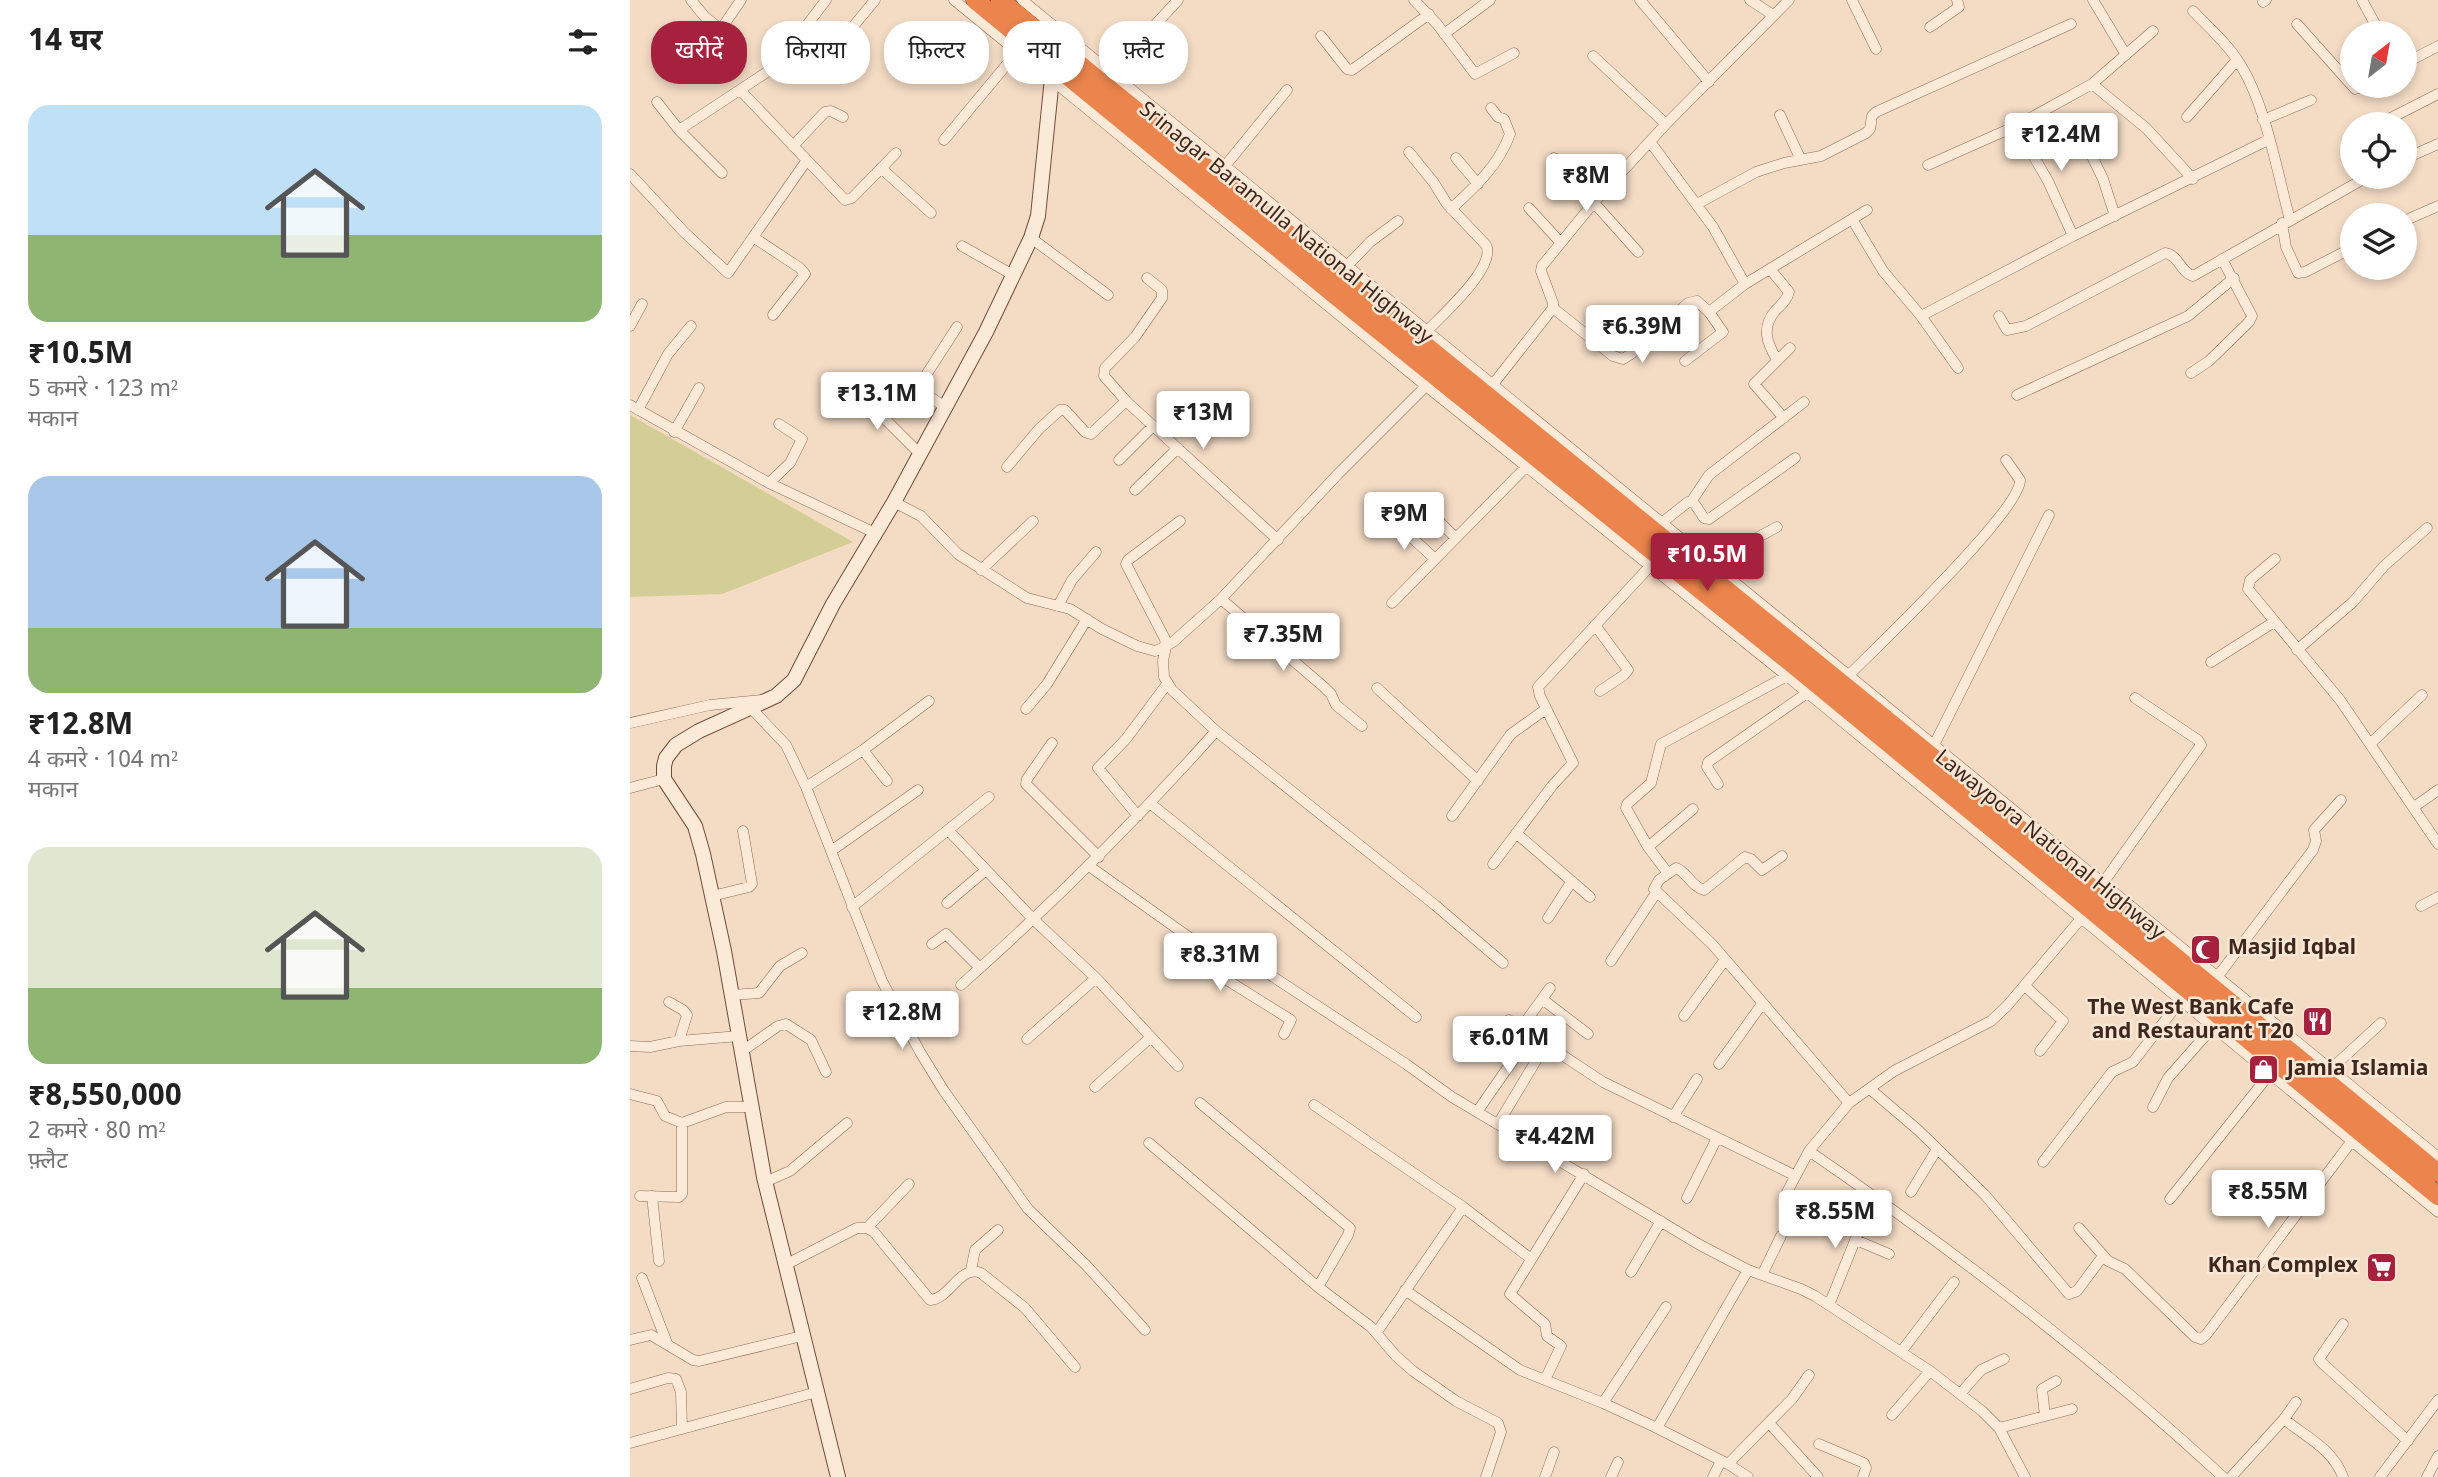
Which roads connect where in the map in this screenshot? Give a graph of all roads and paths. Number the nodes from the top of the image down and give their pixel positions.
1 (691, 0) edge
2 (741, 0) edge
3 (826, 0) edge
4 (875, 0) edge
5 (954, 0) edge
6 (975, 0) edge
7 (1000, 0) edge
8 (1022, 0) edge
9 (1178, 0) edge
10 (1414, 0) edge
11 (1490, 0) edge
12 (1640, 0) edge
13 (1750, 0) edge
14 (1789, 0) edge
15 (1852, 0) edge
16 (1957, 0) edge
17 (2093, 0) edge
18 (2362, 0) edge
19 (2193, 11) dead end
20 (1429, 14) junction
21 (1773, 15) junction
22 (710, 21) edge
23 (728, 21) edge
24 (858, 21) edge
25 (1159, 21) edge
26 (2373, 21) edge
27 (2071, 24) dead end
28 (2297, 24) dead end
29 (1930, 27) dead end
30 (2153, 31) dead end
31 (1444, 34) junction
32 (1321, 36) dead end
33 (1003, 39) edge
34 (2438, 46) edge
35 (1876, 49) dead end
36 (1514, 53) dead end
37 (1593, 55) dead end
38 (2126, 55) junction
39 (2417, 57) edge
40 (2237, 60) junction
41 (1003, 69) edge
42 (1099, 70) edge
43 (1099, 71) edge
44 (2340, 72) edge
45 (1709, 82) junction
46 (1051, 84) edge
47 (1060, 84) edge
48 (1115, 84) edge
49 (1116, 84) edge
50 (2092, 84) junction
51 (1287, 90) dead end
52 (741, 91) junction
53 (2438, 93) edge
54 (2311, 100) dead end
55 (657, 102) dead end
56 (1490, 108) dead end
57 (2402, 112) edge
58 (1780, 115) dead end
59 (843, 117) dead end
60 (2187, 117) dead end
61 (2263, 120) junction
62 (1666, 124) junction
63 (2016, 126) junction
64 (679, 130) junction
65 (944, 140) dead end
66 (2268, 140) junction
67 (1651, 143) junction
68 (2438, 144) edge
69 (793, 146) junction
70 (2088, 148) dead end
71 (1409, 152) dead end
72 (896, 153) dead end
73 (2417, 153) edge
74 (1457, 158) dead end
75 (1554, 158) dead end
76 (807, 160) junction
77 (1801, 160) junction
78 (1928, 165) dead end
79 (1225, 166) junction
80 (881, 168) junction
81 (722, 173) dead end
82 (630, 174) edge
83 (2193, 178) junction
84 (1190, 183) junction
85 (1478, 184) junction
86 (2345, 189) edge
87 (1595, 201) junction
88 (1698, 204) junction
89 (2438, 206) edge
90 (1529, 208) dead end
91 (1451, 209) junction
92 (1867, 210) dead end
93 (931, 213) dead end
94 (2417, 215) edge
95 (2115, 216) junction
96 (1852, 219) junction
97 (1398, 221) dead end
98 (2286, 221) junction
99 (2073, 236) junction
100 (753, 237) junction
101 (1031, 238) junction
102 (1561, 243) junction
103 (962, 246) dead end
104 (1638, 252) dead end
105 (2340, 254) edge
106 (2222, 259) junction
107 (1347, 267) junction
108 (1770, 269) junction
109 (1013, 275) junction
110 (1147, 278) dead end
111 (2234, 278) junction
112 (1745, 284) junction
113 (1108, 295) dead end
114 (642, 304) dead end
115 (1553, 308) junction
116 (1709, 312) junction
117 (773, 315) dead end
118 (1921, 316) junction
119 (1999, 316) dead end
120 (630, 326) edge
121 (691, 326) dead end
122 (957, 327) dead end
123 (1427, 331) junction
124 (1790, 348) dead end
125 (1777, 360) junction
126 (1685, 361) dead end
127 (1958, 368) dead end
128 (2191, 373) dead end
129 (1431, 381) junction
130 (699, 388) dead end
131 (855, 388) dead end
132 (1490, 389) junction
133 (2017, 395) dead end
134 (1126, 401) junction
135 (1804, 402) dead end
136 (945, 407) junction
137 (634, 408) edge
138 (1784, 418) junction
139 (779, 424) dead end
140 (1153, 426) junction
141 (674, 432) junction
142 (1178, 448) junction
143 (920, 454) junction
144 (1795, 458) dead end
145 (1119, 460) dead end
146 (2006, 460) dead end
147 (1007, 467) dead end
148 (1527, 467) junction
149 (769, 483) junction
150 (1135, 490) dead end
151 (894, 502) junction
152 (1419, 502) dead end
153 (1691, 502) junction
154 (2049, 515) dead end
155 (1033, 521) dead end
156 (1180, 521) dead end
157 (1395, 522) dead end
158 (1657, 527) junction
159 (1777, 527) dead end
160 (2427, 528) dead end
161 (875, 533) junction
162 (1456, 538) junction
163 (1278, 540) junction
164 (1096, 552) dead end
165 (1700, 554) junction
166 (1435, 559) junction
167 (2275, 559) dead end
168 (1654, 562) junction
169 (981, 569) junction
170 (1692, 592) junction
171 (1221, 599) junction
172 (1392, 603) dead end
173 (1058, 606) junction
174 (1087, 619) junction
175 (2274, 622) junction
176 (1595, 625) junction
177 (1166, 647) junction
178 (2297, 650) junction
179 (2211, 662) dead end
180 (1787, 676) junction
181 (1167, 684) junction
182 (1377, 688) dead end
183 (1845, 689) junction
184 (1600, 691) dead end
185 (1807, 693) junction
186 (2422, 695) dead end
187 (2136, 698) dead end
188 (766, 701) junction
189 (929, 701) dead end
190 (751, 708) junction
191 (1026, 709) dead end
192 (1546, 709) junction
193 (630, 723) edge
194 (1362, 726) dead end
195 (1216, 731) junction
196 (1052, 743) dead end
197 (2371, 743) junction
198 (1934, 745) junction
199 (863, 750) junction
200 (664, 779) junction
201 (887, 781) dead end
202 (1478, 781) junction
203 (1718, 784) dead end
204 (806, 787) junction
205 (630, 788) edge
206 (918, 790) dead end
207 (2438, 790) edge
208 (989, 797) dead end
209 (2341, 800) dead end
210 (1151, 804) junction
211 (2414, 807) junction
212 (1693, 809) dead end
213 (1139, 816) junction
214 (1452, 816) dead end
215 (948, 830) junction
216 (743, 831) dead end
217 (1516, 833) junction
218 (2438, 844) edge
219 (1648, 847) junction
220 (831, 851) junction
221 (1782, 856) dead end
222 (1099, 857) junction
223 (1493, 864) dead end
224 (1089, 866) junction
225 (986, 870) junction
226 (1667, 872) junction
227 (1572, 881) junction
228 (2103, 883) junction
229 (1656, 893) junction
230 (712, 896) junction
231 (1590, 897) dead end
232 (2438, 897) edge
233 (947, 903) dead end
234 (2421, 906) dead end
235 (852, 907) junction
236 (2085, 914) junction
237 (1548, 918) dead end
238 (1034, 920) junction
239 (1196, 941) junction
240 (932, 944) dead end
241 (803, 953) dead end
242 (1611, 961) dead end
243 (1724, 961) junction
244 (1503, 963) dead end
245 (980, 968) junction
246 (2218, 976) junction
247 (1096, 978) junction
248 (961, 985) dead end
249 (2025, 986) junction
250 (1550, 988) dead end
251 (732, 995) junction
252 (2185, 995) junction
253 (1542, 999) junction
254 (668, 1002) dead end
255 (1762, 1004) junction
256 (1684, 1016) dead end
257 (1416, 1017) dead end
258 (1509, 1020) dead end
259 (2381, 1023) dead end
260 (2222, 1026) junction
261 (1521, 1028) junction
262 (1284, 1034) dead end
263 (1531, 1034) junction
264 (1588, 1034) dead end
265 (739, 1036) junction
266 (1151, 1037) junction
267 (1027, 1039) dead end
268 (679, 1041) junction
269 (1546, 1044) junction
270 (630, 1045) edge
271 (2040, 1051) dead end
272 (741, 1052) junction
273 (1719, 1063) dead end
274 (1178, 1066) dead end
275 (2274, 1069) junction
276 (2331, 1069) junction
277 (826, 1072) dead end
278 (1696, 1079) dead end
279 (1095, 1087) dead end
280 (1870, 1088) junction
281 (630, 1094) edge
282 (1200, 1103) dead end
283 (1849, 1104) junction
284 (1314, 1105) dead end
285 (750, 1107) junction
286 (2153, 1107) dead end
287 (1477, 1112) junction
288 (1673, 1117) junction
289 (682, 1123) junction
290 (846, 1123) dead end
291 (1498, 1124) junction
292 (2355, 1137) junction
293 (1717, 1138) junction
294 (1149, 1143) dead end
295 (1937, 1149) junction
296 (1809, 1152) junction
297 (2438, 1157) edge
298 (2043, 1162) dead end
299 (1584, 1174) junction
300 (2438, 1174) edge
301 (1794, 1175) junction
302 (765, 1182) junction
303 (909, 1184) dead end
304 (1787, 1192) dead end
305 (1911, 1192) dead end
306 (640, 1195) dead end
307 (652, 1196) junction
308 (2438, 1196) edge
309 (1687, 1198) dead end
310 (2170, 1199) dead end
311 (1463, 1207) junction
312 (1850, 1207) dead end
313 (2438, 1212) edge
314 (1661, 1221) junction
315 (867, 1228) junction
316 (2079, 1228) dead end
317 (999, 1230) dead end
318 (1781, 1236) dead end
319 (1856, 1240) junction
320 (1889, 1254) dead end
321 (2103, 1256) junction
322 (1530, 1258) junction
323 (659, 1261) dead end
324 (785, 1265) junction
325 (971, 1270) junction
326 (1748, 1270) junction
327 (1631, 1272) dead end
328 (1762, 1275) junction
329 (642, 1278) dead end
330 (1954, 1282) dead end
331 (1318, 1287) junction
332 (1405, 1290) junction
333 (1829, 1305) junction
334 (1666, 1307) dead end
335 (2343, 1324) dead end
336 (1145, 1330) dead end
337 (1377, 1332) junction
338 (802, 1336) junction
339 (630, 1340) edge
340 (668, 1343) junction
341 (1901, 1352) junction
342 (2004, 1359) dead end
343 (1075, 1367) dead end
344 (1930, 1371) junction
345 (1810, 1375) dead end
346 (1545, 1380) junction
347 (2056, 1381) dead end
348 (630, 1389) edge
349 (817, 1392) junction
350 (1960, 1394) junction
351 (2438, 1400) edge
352 (2296, 1402) dead end
353 (1603, 1403) junction
354 (2073, 1409) dead end
355 (1892, 1415) dead end
356 (2045, 1416) junction
357 (2284, 1419) junction
358 (1769, 1423) junction
359 (1657, 1427) junction
360 (1999, 1428) junction
361 (682, 1429) junction
362 (2408, 1441) junction
363 (630, 1443) edge
364 (1819, 1444) dead end
365 (1554, 1451) dead end
366 (2438, 1456) edge
367 (1618, 1462) dead end
368 (1724, 1462) junction
369 (835, 1476) edge
370 (1486, 1477) edge
371 (1545, 1477) edge
372 (1611, 1477) edge
373 (1713, 1477) edge
374 (1748, 1477) edge
375 (1818, 1477) edge
376 (1863, 1477) edge
377 (2025, 1477) edge
378 (2223, 1477) edge
379 (2231, 1477) edge
380 (2343, 1477) edge
381 (2380, 1477) edge
382 (2427, 1477) edge

1 - 22 street
2 - 23 street
3 - 52 street
4 - 24 street
5 - 33 street
6 - 84 highway, Srinagar Baramulla National Highway
7 - 43 highway
8 - 42 street
9 - 25 street
10 - 20 street
11 - 31 street
12 - 45 street
13 - 21 street
14 - 21 street
15 - 35 street
16 - 29 street
17 - 38 street
18 - 26 street
19 - 40 street
20 - 31 street
20 - 32 street
21 - 45 street
27 - 77 street
28 - 44 street
30 - 38 street
31 - 36 street
34 - 39 street
37 - 62 street
38 - 50 street
40 - 60 street
40 - 61 street
41 - 65 street
45 - 62 street
46 - 101 street
47 - 84 street
48 - 132 highway
49 - 79 street
50 - 63 street
50 - 83 street
51 - 79 street
52 - 64 street
52 - 69 street
53 - 57 street
54 - 61 street
55 - 64 street
56 - 85 street
58 - 77 street
59 - 69 street
61 - 66 street
62 - 67 street
63 - 78 street
63 - 99 street
64 - 81 street
66 - 83 street
66 - 98 street
67 - 87 street
67 - 88 street
68 - 73 street
69 - 76 street
70 - 95 street
71 - 91 street
72 - 80 street
74 - 85 street
75 - 87 street
76 - 80 street
76 - 100 street
77 - 88 street
79 - 107 street
80 - 93 street
82 - 100 street
83 - 95 street
84 - 129 highway, Srinagar Baramulla National Highway
85 - 91 street
86 - 98 street
87 - 102 street
87 - 104 street
88 - 112 street
89 - 94 street
90 - 102 street
91 - 123 street
92 - 96 street
95 - 99 street
96 - 108 street
96 - 118 street
97 - 107 street
98 - 105 street
98 - 106 street
99 - 118 street
100 - 117 street
101 - 109 street
101 - 113 street
102 - 115 street
103 - 109 street
106 - 111 street
106 - 119 street
107 - 123 street
108 - 112 street
108 - 125 street
109 - 136 street
110 - 134 street
111 - 128 street
111 - 133 street
112 - 116 street
114 - 120 street
115 - 116 street
115 - 132 street
116 - 126 street
118 - 127 street
121 - 137 street
122 - 136 street
123 - 132 street
124 - 125 street
125 - 138 street
129 - 148 street
129 - 163 street
129 - 168 highway, Srinagar Baramulla National Highway
130 - 141 street
131 - 143 street
132 - 158 highway
134 - 140 street
134 - 147 street
135 - 138 street
136 - 143 street
137 - 141 street
138 - 153 street
139 - 149 street
140 - 142 street
140 - 145 street
141 - 149 street
142 - 150 street
142 - 163 street
143 - 151 street
144 - 153 street
146 - 183 street
148 - 162 street
148 - 168 street
149 - 161 street
151 - 161 street
151 - 169 street
152 - 162 street
153 - 158 street
154 - 198 street
155 - 169 street
156 - 177 street
157 - 166 street
158 - 165 street
158 - 183 highway
159 - 165 street
160 - 178 street
161 - 188 street
162 - 166 street
163 - 171 street
164 - 173 street
165 - 183 street
166 - 172 street
167 - 175 street
168 - 170 highway, Srinagar Baramulla National Highway
168 - 176 street
169 - 173 street
170 - 180 street
170 - 183 highway, Srinagar Baramulla National Highway
171 - 177 street
171 - 194 street
173 - 174 street
174 - 177 street
174 - 191 street
175 - 178 street
175 - 179 street
176 - 184 street
176 - 192 street
177 - 181 street
178 - 197 street
180 - 185 street
180 - 219 street
181 - 195 street
181 - 213 street
182 - 202 street
183 - 198 street
183 - 236 highway, Lawaypora National Highway
183 - 300 highway
185 - 203 street
185 - 236 street
186 - 197 street
187 - 228 street
188 - 190 street
188 - 193 street
189 - 199 street
190 - 200 street
190 - 204 street
192 - 202 street
192 - 217 street
195 - 210 street
195 - 244 street
196 - 222 street
197 - 211 street
198 - 228 street
199 - 201 street
199 - 204 street
200 - 205 street
200 - 230 street
202 - 214 street
204 - 220 street
206 - 220 street
207 - 211 street
208 - 215 street
209 - 246 street
210 - 213 street
210 - 257 street
211 - 218 street
212 - 219 street
213 - 222 street
215 - 225 street
215 - 235 street
216 - 230 street
217 - 223 street
217 - 227 street
219 - 226 street
220 - 235 street
221 - 226 street
222 - 224 street
224 - 238 street
224 - 239 street
225 - 233 street
225 - 238 street
226 - 229 street
227 - 231 street
227 - 237 street
228 - 246 street
229 - 242 street
229 - 243 street
230 - 251 street
232 - 234 street
235 - 336 street
236 - 249 street
236 - 252 highway, Lawaypora National Highway
238 - 245 street
238 - 247 street
239 - 262 street
239 - 287 street
240 - 245 street
241 - 251 street
243 - 255 street
243 - 256 street
245 - 248 street
246 - 276 street
247 - 266 street
247 - 267 street
249 - 271 street
249 - 280 street
250 - 253 street
251 - 265 street
252 - 260 highway, Lawaypora National Highway
252 - 298 street
253 - 261 street
253 - 264 street
254 - 268 street
255 - 273 street
255 - 283 street
258 - 261 street
259 - 276 street
260 - 275 highway, Lawaypora National Highway
260 - 286 street
261 - 263 street
263 - 269 street
263 - 287 street
265 - 268 street
265 - 272 street
266 - 274 street
266 - 279 street
268 - 270 street
269 - 288 street
269 - 291 street
272 - 277 street
272 - 285 street
275 - 292 highway, Lawaypora National Highway
275 - 310 street
276 - 297 street
278 - 288 street
280 - 283 street
280 - 295 street
281 - 289 street
282 - 331 street
283 - 296 street
284 - 311 street
285 - 289 street
285 - 302 street
287 - 291 street
288 - 293 street
289 - 307 street
290 - 302 street
291 - 299 street
292 - 308 highway, Lawaypora National Highway
292 - 313 street
292 - 321 street
293 - 301 street
293 - 309 street
294 - 331 street
295 - 305 street
295 - 321 street
296 - 301 street
296 - 378 street
299 - 314 street
299 - 322 street
301 - 304 street
302 - 324 street
303 - 315 street
306 - 307 street
307 - 323 street
311 - 322 street
311 - 332 street
312 - 319 street
314 - 326 street
314 - 327 street
315 - 324 street
315 - 325 street
316 - 321 street
317 - 325 street
318 - 328 street
319 - 320 street
319 - 333 street
322 - 346 street
324 - 338 street
325 - 343 street
326 - 328 street
326 - 359 street
328 - 333 street
329 - 340 street
330 - 341 street
331 - 337 street
332 - 337 street
332 - 346 street
333 - 341 street
334 - 353 street
335 - 362 street
337 - 370 street
338 - 340 street
338 - 349 street
339 - 340 street
341 - 344 street
342 - 350 street
344 - 350 street
344 - 355 street
345 - 358 street
346 - 353 street
347 - 356 street
348 - 361 street
349 - 361 street
349 - 369 street
350 - 360 street
351 - 362 street
352 - 357 street
353 - 359 street
354 - 356 street
356 - 360 street
357 - 379 street
357 - 380 street
358 - 368 street
358 - 375 street
359 - 368 street
360 - 377 street
361 - 363 street
362 - 381 street
364 - 376 street
365 - 371 street
366 - 382 street
367 - 372 street
368 - 373 street
368 - 374 street

